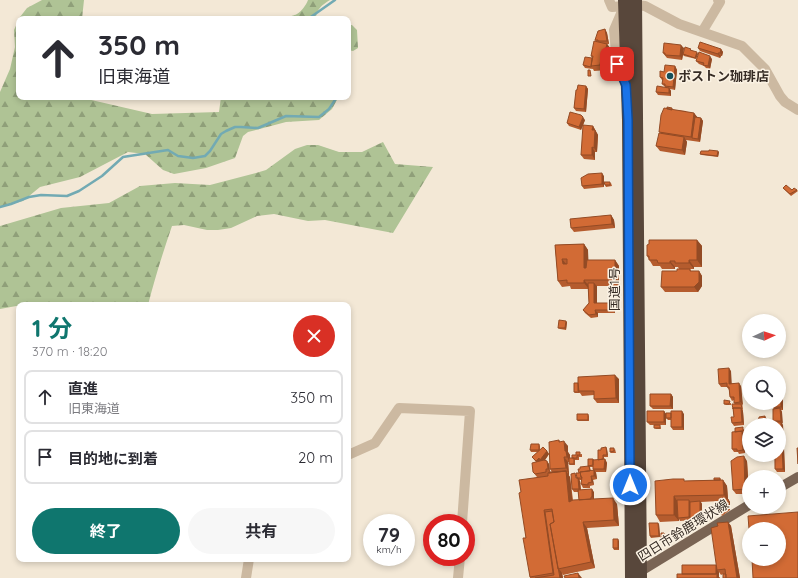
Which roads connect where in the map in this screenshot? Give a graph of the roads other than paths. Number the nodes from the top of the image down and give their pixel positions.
1 (718, 0) edge
2 (623, 3) edge
3 (702, 32) junction
4 (626, 85) junction
5 (798, 110) edge
6 (633, 258) junction
7 (634, 439) junction
8 (351, 454) edge
9 (798, 477) edge
10 (786, 484) edge
11 (742, 509) edge
12 (463, 514) edge
13 (249, 562) edge
14 (459, 566) edge
15 (641, 574) edge
16 (246, 578) edge
17 (458, 578) edge
18 (631, 578) edge

1 - 3 street
2 - 3 street
2 - 4 highway, 国道1号
2 - 4 street
2 - 6 highway, 国道1号
3 - 5 street
4 - 6 highway, 国道1号
6 - 7 highway, 国道1号
7 - 15 highway, 国道1号
7 - 18 highway, 国道1号
8 - 12 street
9 - 10 main road
11 - 15 main road, 四日市鈴鹿環状線
13 - 16 street
14 - 17 street
15 - 18 main road, 四日市鈴鹿環状線

